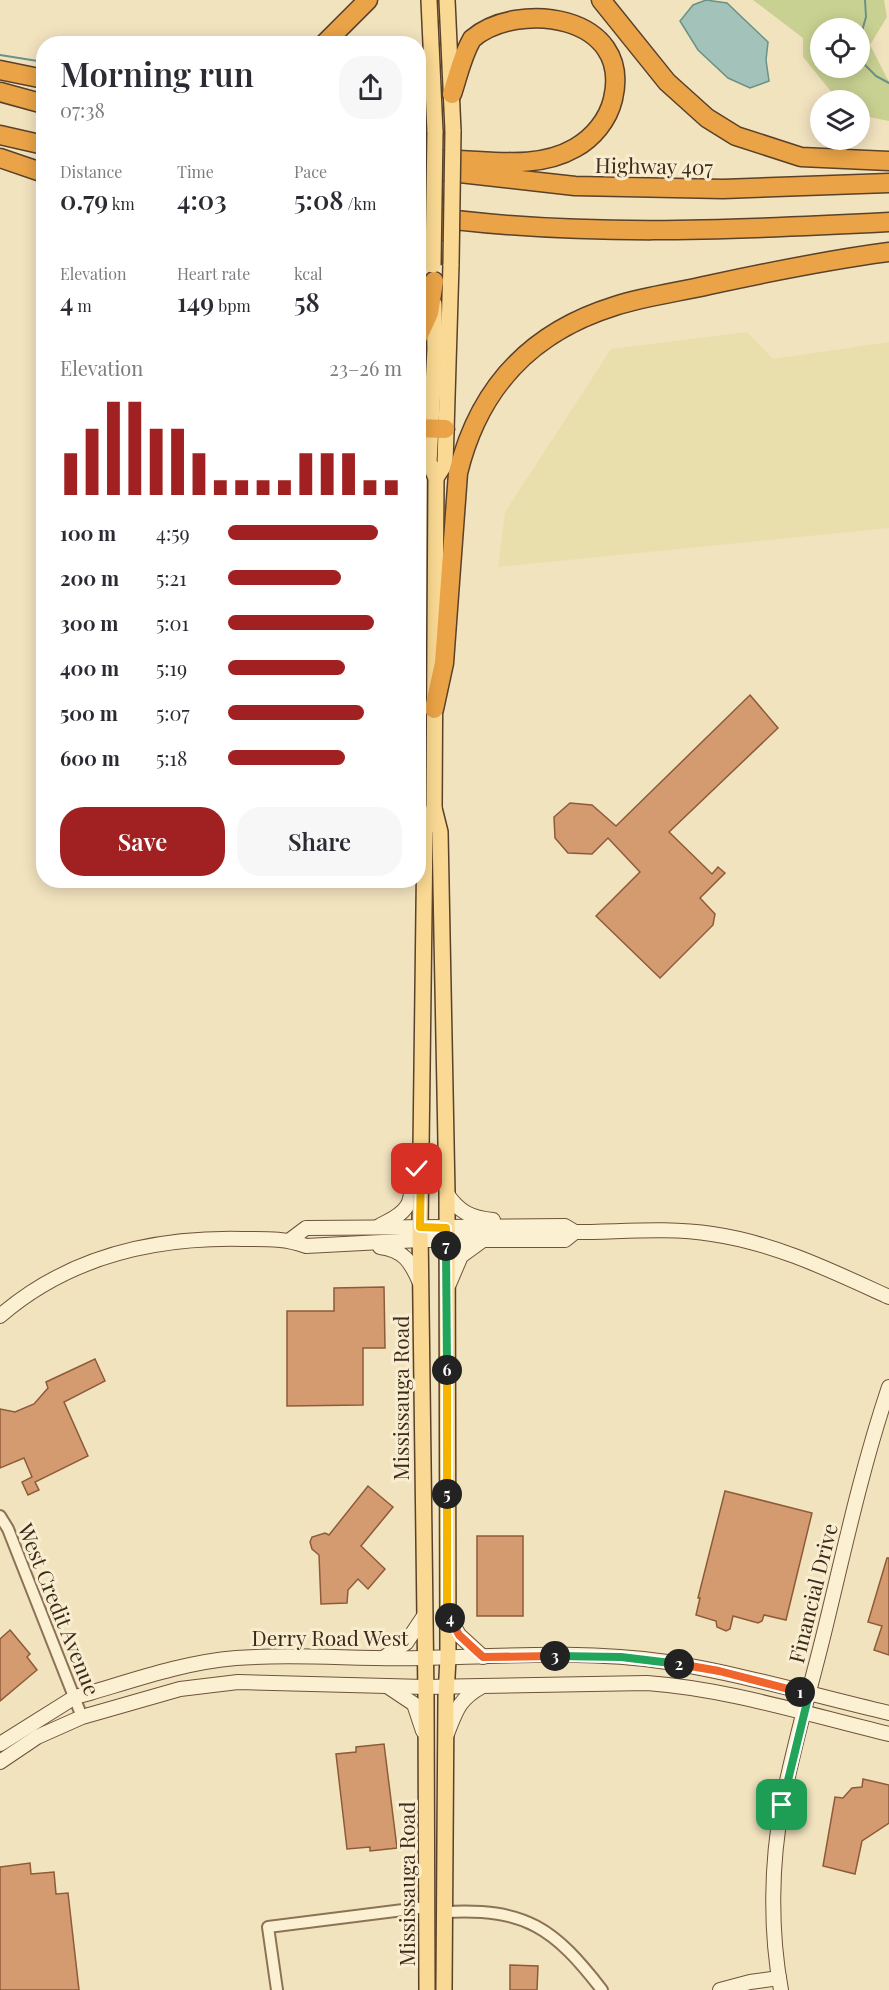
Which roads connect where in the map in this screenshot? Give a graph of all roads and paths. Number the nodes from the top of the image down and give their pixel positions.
1 (368, 0) edge
2 (429, 0) edge
3 (447, 0) edge
4 (601, 0) edge
5 (533, 2) edge
6 (332, 36) edge
7 (0, 70) edge
8 (36, 77) edge
9 (0, 92) edge
10 (452, 94) junction
11 (36, 102) edge
12 (0, 135) edge
13 (36, 143) edge
14 (0, 158) edge
15 (426, 161) edge
16 (889, 161) edge
17 (426, 169) edge
18 (36, 170) edge
19 (889, 183) edge
20 (426, 216) edge
21 (889, 222) edge
22 (476, 224) junction
23 (426, 230) edge
24 (889, 252) edge
25 (434, 274) junction
26 (426, 320) edge
27 (431, 429) edge
28 (434, 709) junction
29 (434, 808) junction
30 (426, 828) edge
31 (424, 888) edge
32 (421, 1166) junction
33 (447, 1194) junction
34 (509, 1227) junction
35 (377, 1228) junction
36 (575, 1232) junction
37 (420, 1234) junction
38 (446, 1234) junction
39 (290, 1240) junction
40 (483, 1240) junction
41 (367, 1243) junction
42 (420, 1283) junction
43 (447, 1287) junction
44 (889, 1296) edge
45 (0, 1316) edge
46 (889, 1387) edge
47 (0, 1516) edge
48 (447, 1613) junction
49 (424, 1616) junction
50 (483, 1657) junction
51 (383, 1658) junction
52 (424, 1658) junction
53 (448, 1658) junction
54 (385, 1685) junction
55 (447, 1686) junction
56 (482, 1686) junction
57 (425, 1687) junction
58 (809, 1694) junction
59 (75, 1697) junction
60 (889, 1713) edge
61 (804, 1714) junction
62 (82, 1717) junction
63 (447, 1734) junction
64 (889, 1734) edge
65 (0, 1744) edge
66 (426, 1747) junction
67 (0, 1762) edge
68 (428, 1907) junction
69 (446, 1912) junction
70 (780, 1984) edge
71 (277, 1990) edge
72 (427, 1990) edge
73 (444, 1990) edge
74 (602, 1990) edge
75 (720, 1990) edge

1 - 6 highway
2 - 25 main road, Mississauga Road, bridge
3 - 10 main road, Mississauga Road
4 - 16 highway
5 - 10 highway
5 - 15 highway
7 - 8 highway
9 - 11 highway
10 - 27 main road, Mississauga Road, bridge
12 - 13 highway
14 - 18 highway
17 - 19 highway, Highway 407
20 - 22 highway
21 - 22 highway
22 - 23 highway
24 - 28 highway
25 - 26 highway
25 - 27 main road, Mississauga Road
27 - 28 main road, Mississauga Road
28 - 29 main road, Mississauga Road
29 - 30 main road, Mississauga Road
29 - 33 main road, Mississauga Road
31 - 32 main road, Mississauga Road
32 - 35 main road
32 - 37 main road, Mississauga Road
33 - 34 main road
33 - 38 main road, Mississauga Road
34 - 36 main road
34 - 38 main road
35 - 37 main road
35 - 39 main road
36 - 40 main road
36 - 44 main road
37 - 38 main road
37 - 41 main road
37 - 42 main road, Mississauga Road
38 - 40 main road
38 - 43 main road, Mississauga Road
39 - 41 main road
39 - 45 main road
40 - 43 main road
41 - 42 main road
42 - 49 main road, Mississauga Road
43 - 48 main road, Mississauga Road
46 - 58 main road, Financial Drive
47 - 59 street, West Credit Avenue
48 - 50 main road
48 - 53 main road, Mississauga Road
49 - 51 main road
49 - 52 main road, Mississauga Road
50 - 53 main road, Derry Road West
50 - 58 main road, Derry Road West
51 - 52 main road, Derry Road West
51 - 59 main road, Derry Road West
52 - 53 main road, Derry Road West
52 - 57 main road, Mississauga Road
53 - 55 main road, Mississauga Road
54 - 57 main road
54 - 62 main road
54 - 66 main road
55 - 56 main road
55 - 57 main road
55 - 63 main road, Mississauga Road
56 - 61 main road
56 - 63 main road
57 - 66 main road, Mississauga Road
58 - 60 main road, Derry Road West
58 - 61 main road, Financial Drive
59 - 62 street, West Credit Avenue
59 - 65 main road, Derry Road West
61 - 64 main road
61 - 70 main road, Financial Drive
62 - 67 main road
63 - 69 main road, Mississauga Road
66 - 68 main road, Mississauga Road
68 - 71 street
68 - 72 main road, Mississauga Road
69 - 73 main road, Mississauga Road
69 - 74 street
70 - 75 main road

